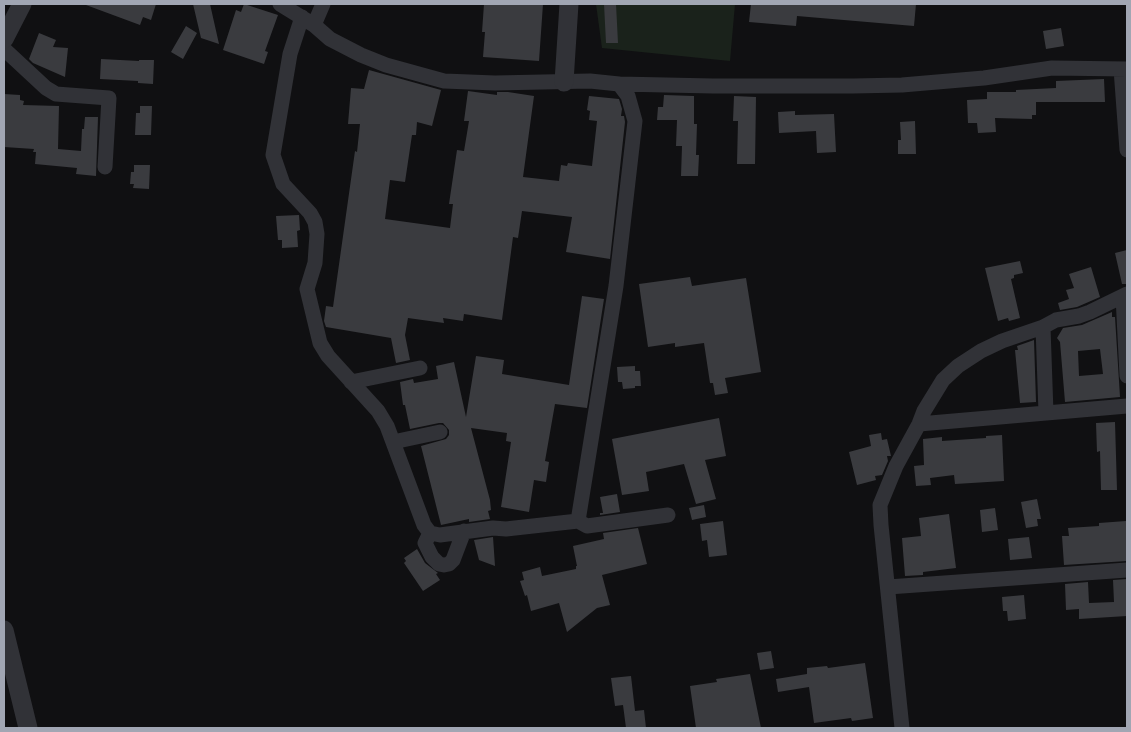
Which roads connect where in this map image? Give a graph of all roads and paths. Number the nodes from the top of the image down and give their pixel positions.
1 (22, 4) edge
2 (280, 4) edge
3 (323, 4) edge
4 (569, 4) edge
5 (308, 21) junction
6 (4, 39) edge
7 (4, 50) edge
8 (1124, 69) edge
9 (564, 82) junction
10 (619, 84) junction
11 (1127, 150) edge
12 (105, 167) dead end
13 (1125, 295) edge
14 (1043, 327) junction
15 (420, 368) dead end
16 (1127, 376) edge
17 (351, 382) junction
18 (1127, 406) edge
19 (1046, 413) junction
20 (919, 424) junction
21 (440, 432) dead end
22 (393, 442) junction
23 (668, 515) dead end
24 (578, 521) junction
25 (464, 532) junction
26 (430, 533) junction
27 (1127, 570) edge
28 (888, 587) junction
29 (4, 630) edge
30 (28, 728) edge
31 (902, 728) edge

1 - 6 street
2 - 5 street
3 - 5 street
4 - 9 street
5 - 9 street
5 - 17 street
7 - 12 street
8 - 10 street
8 - 11 street
9 - 10 street
10 - 24 street
13 - 14 street
13 - 16 street
14 - 19 street
14 - 20 street
15 - 17 street
17 - 22 street
18 - 19 street
19 - 20 street
20 - 28 street
21 - 22 street
22 - 26 street
23 - 24 street
24 - 25 street
25 - 26 street
25 - 26 street
27 - 28 street
28 - 31 street
29 - 30 street

